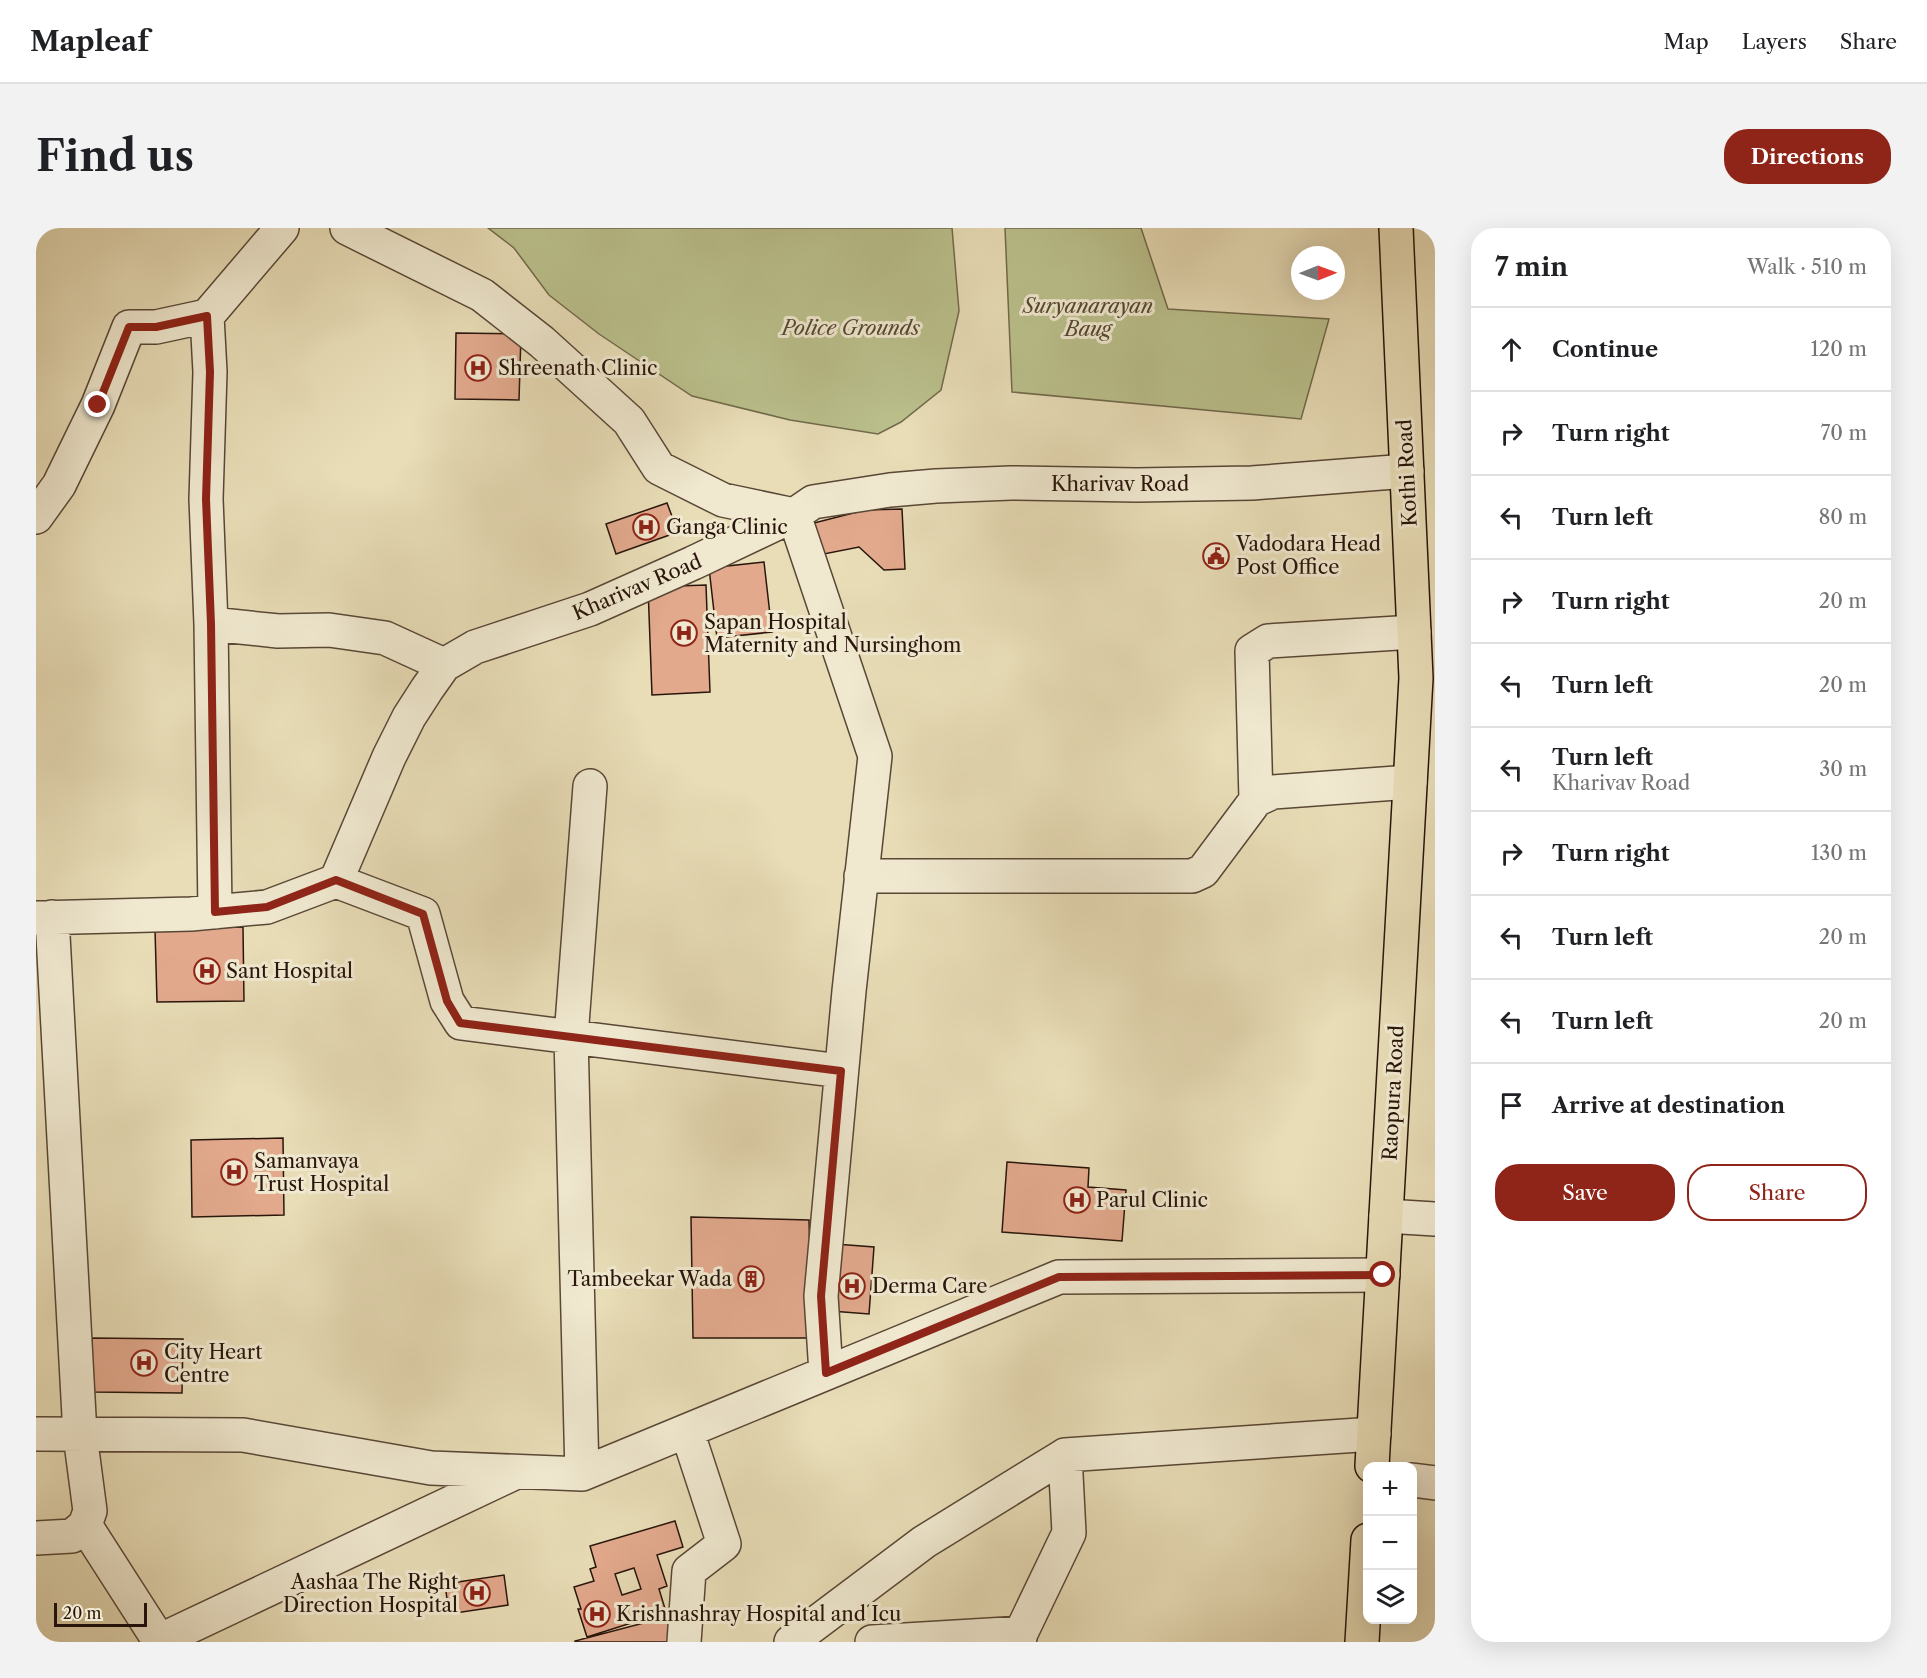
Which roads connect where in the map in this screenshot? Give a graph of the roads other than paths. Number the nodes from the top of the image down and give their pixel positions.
1 (282, 228) edge
2 (347, 228) edge
3 (1396, 228) edge
4 (207, 316) junction
5 (1407, 471) junction
6 (794, 515) junction
7 (36, 517) edge
8 (211, 624) junction
9 (1414, 632) junction
10 (444, 665) junction
11 (1424, 717) edge
12 (1410, 782) junction
13 (590, 786) dead end
14 (1256, 800) junction
15 (861, 876) junction
16 (336, 880) junction
17 (215, 912) junction
18 (44, 918) edge
19 (570, 1037) junction
20 (841, 1071) junction
21 (1386, 1216) junction
22 (1435, 1219) edge
23 (1383, 1275) junction
24 (826, 1373) junction
25 (687, 1431) junction
26 (36, 1434) edge
27 (1374, 1434) junction
28 (80, 1435) junction
29 (1065, 1455) junction
30 (1372, 1462) edge
31 (517, 1472) junction
32 (582, 1474) junction
33 (1417, 1481) edge
34 (1435, 1483) edge
35 (85, 1525) junction
36 (36, 1538) edge
37 (1366, 1570) edge
38 (1020, 1637) edge
39 (159, 1642) edge
40 (684, 1642) edge
41 (791, 1642) edge
42 (872, 1642) edge
43 (1362, 1642) edge

1 - 4 street
2 - 6 street
3 - 5 main road, Kothi Road
4 - 7 street
4 - 8 street
5 - 6 street, Kharivav Road
5 - 9 main road, Kothi Road
6 - 10 street, Kharivav Road
6 - 15 street
8 - 10 street
8 - 17 street
9 - 11 main road, Kothi Road
9 - 14 street
10 - 16 street, Kharivav Road
11 - 12 main road, Raopura Road
12 - 14 street
12 - 21 main road, Raopura Road
13 - 19 street
14 - 15 street
15 - 20 street
16 - 17 street
16 - 19 street
17 - 18 street
18 - 28 street
19 - 20 street
19 - 32 street
20 - 24 street
21 - 22 street
21 - 23 main road, Raopura Road
23 - 24 street
23 - 27 main road, Raopura Road
24 - 25 street
25 - 32 street
25 - 40 street
26 - 28 street
27 - 29 street
27 - 30 main road, Raopura Road
28 - 31 street
28 - 35 street
29 - 38 street
29 - 41 street
31 - 32 street
31 - 39 street
33 - 34 street
35 - 36 street
35 - 39 street
37 - 43 main road
38 - 42 street

